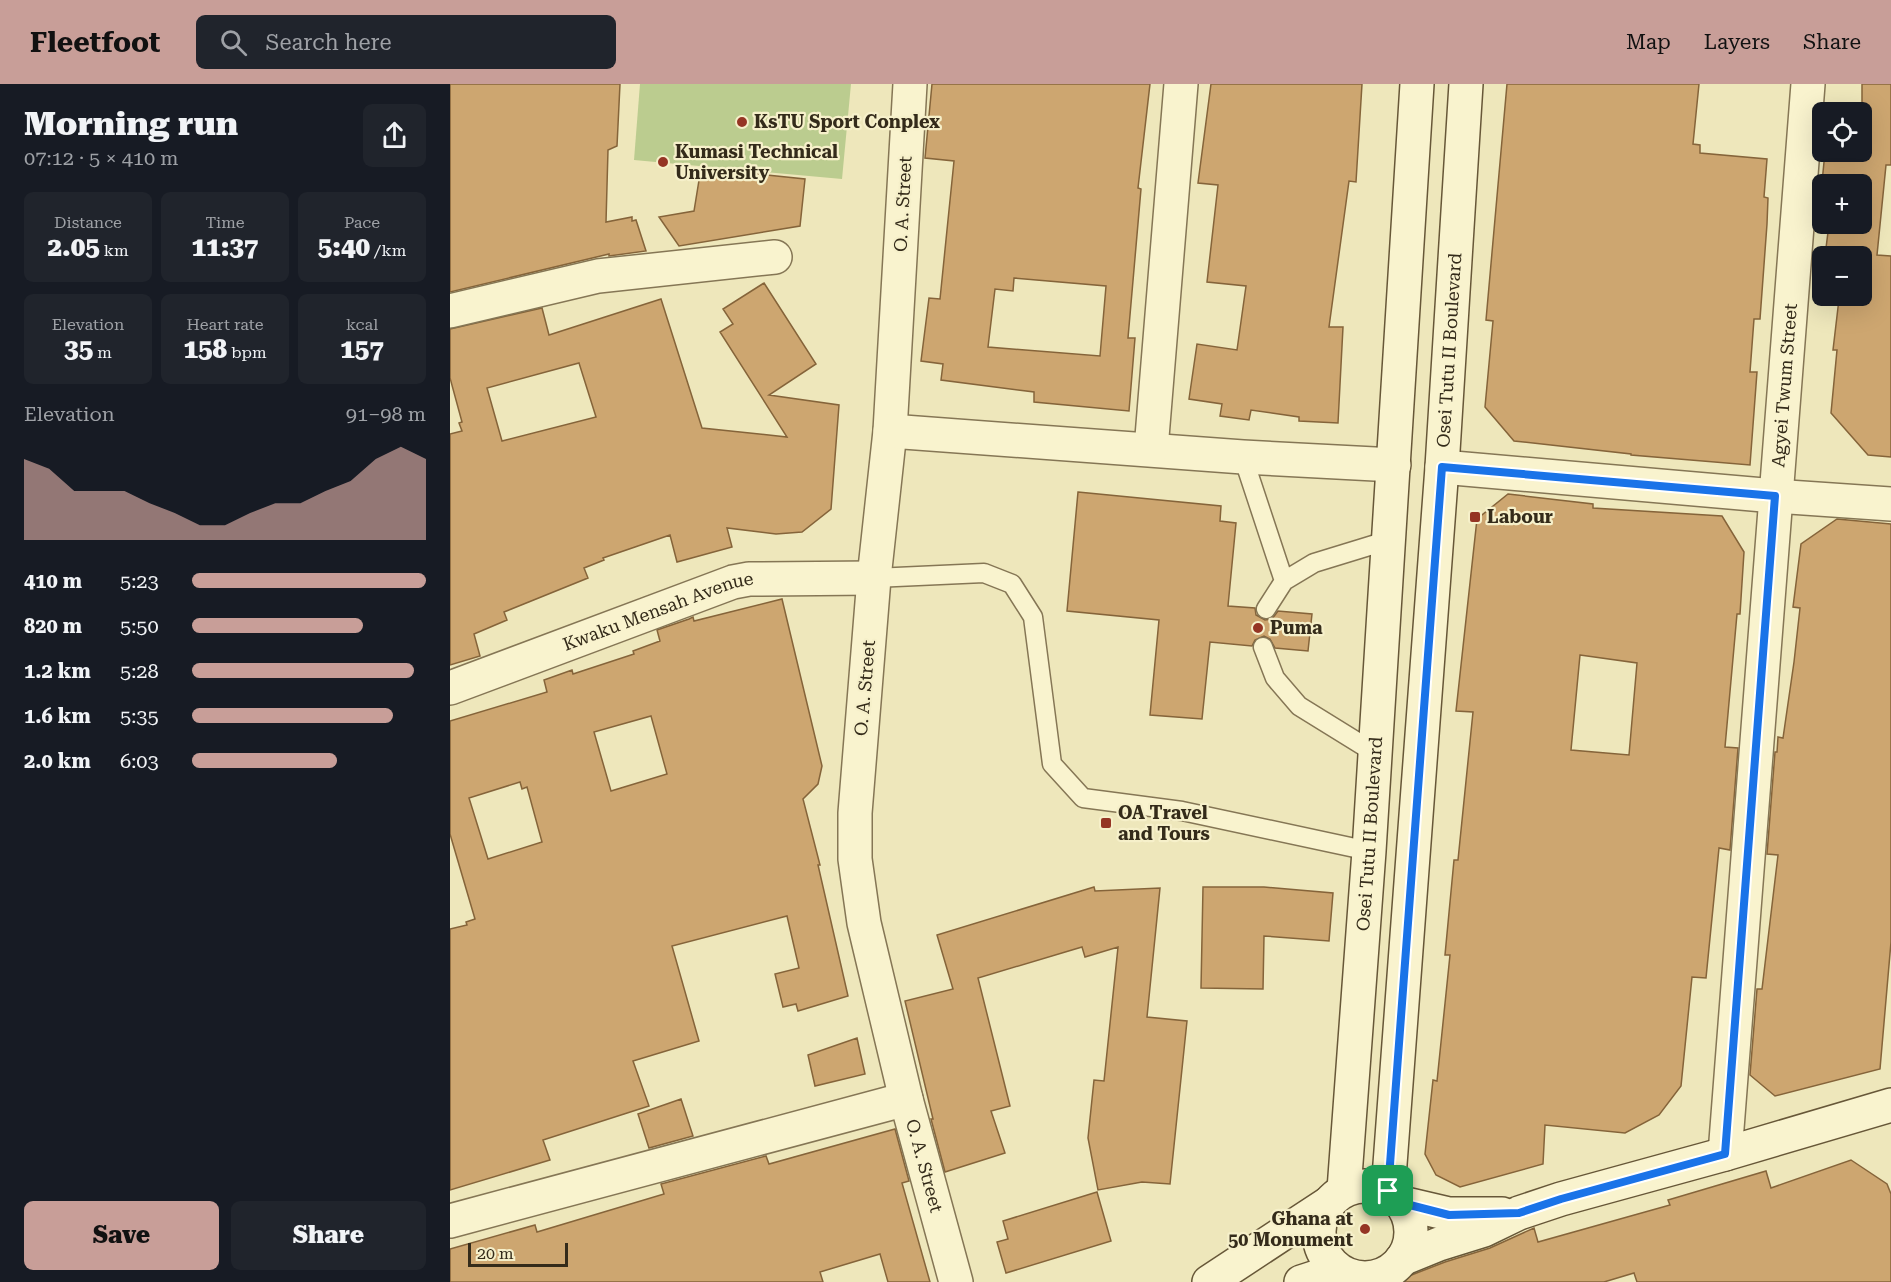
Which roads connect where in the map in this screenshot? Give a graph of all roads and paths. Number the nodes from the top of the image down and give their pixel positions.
1 (910, 84) edge
2 (1181, 84) edge
3 (1417, 84) edge
4 (1466, 84) edge
5 (1808, 84) edge
6 (775, 257) dead end
7 (450, 311) edge
8 (890, 431) junction
9 (1151, 449) junction
10 (1243, 457) junction
11 (1394, 465) junction
12 (1442, 467) junction
13 (1775, 496) junction
14 (1891, 504) edge
15 (1389, 540) junction
16 (874, 578) junction
17 (1284, 581) junction
18 (1266, 609) dead end
19 (1263, 647) dead end
20 (450, 688) edge
21 (1375, 753) junction
22 (1369, 851) junction
23 (906, 1099) junction
24 (1891, 1105) edge
25 (1725, 1154) junction
26 (1337, 1196) junction
27 (1395, 1197) junction
28 (1519, 1213) junction
29 (450, 1221) edge
30 (1393, 1271) edge
31 (1344, 1276) edge
32 (956, 1282) edge
33 (1209, 1282) edge
34 (1301, 1282) edge

1 - 8 street, O. A. Street
2 - 9 street
3 - 11 street, Osei Tutu II Boulevard
4 - 12 street, Osei Tutu II Boulevard
5 - 13 street, Agyei Twum Street
6 - 7 street
8 - 9 street
8 - 16 street, O. A. Street
9 - 10 street
10 - 11 street
10 - 17 lane
11 - 15 street, Osei Tutu II Boulevard
12 - 13 street
12 - 27 street, Osei Tutu II Boulevard
13 - 14 street
13 - 25 street, Agyei Twum Street
15 - 17 lane
15 - 21 street, Osei Tutu II Boulevard
16 - 20 street, Kwaku Mensah Avenue
16 - 22 lane
16 - 23 street, O. A. Street
17 - 18 lane
19 - 21 lane
21 - 22 street, Osei Tutu II Boulevard
22 - 26 street, Osei Tutu II Boulevard
23 - 29 street
23 - 32 street, O. A. Street
24 - 25 street
25 - 28 street
26 - 27 street
26 - 31 street
26 - 33 street
27 - 28 street
27 - 30 street
28 - 30 street
30 - 31 street
31 - 34 street

